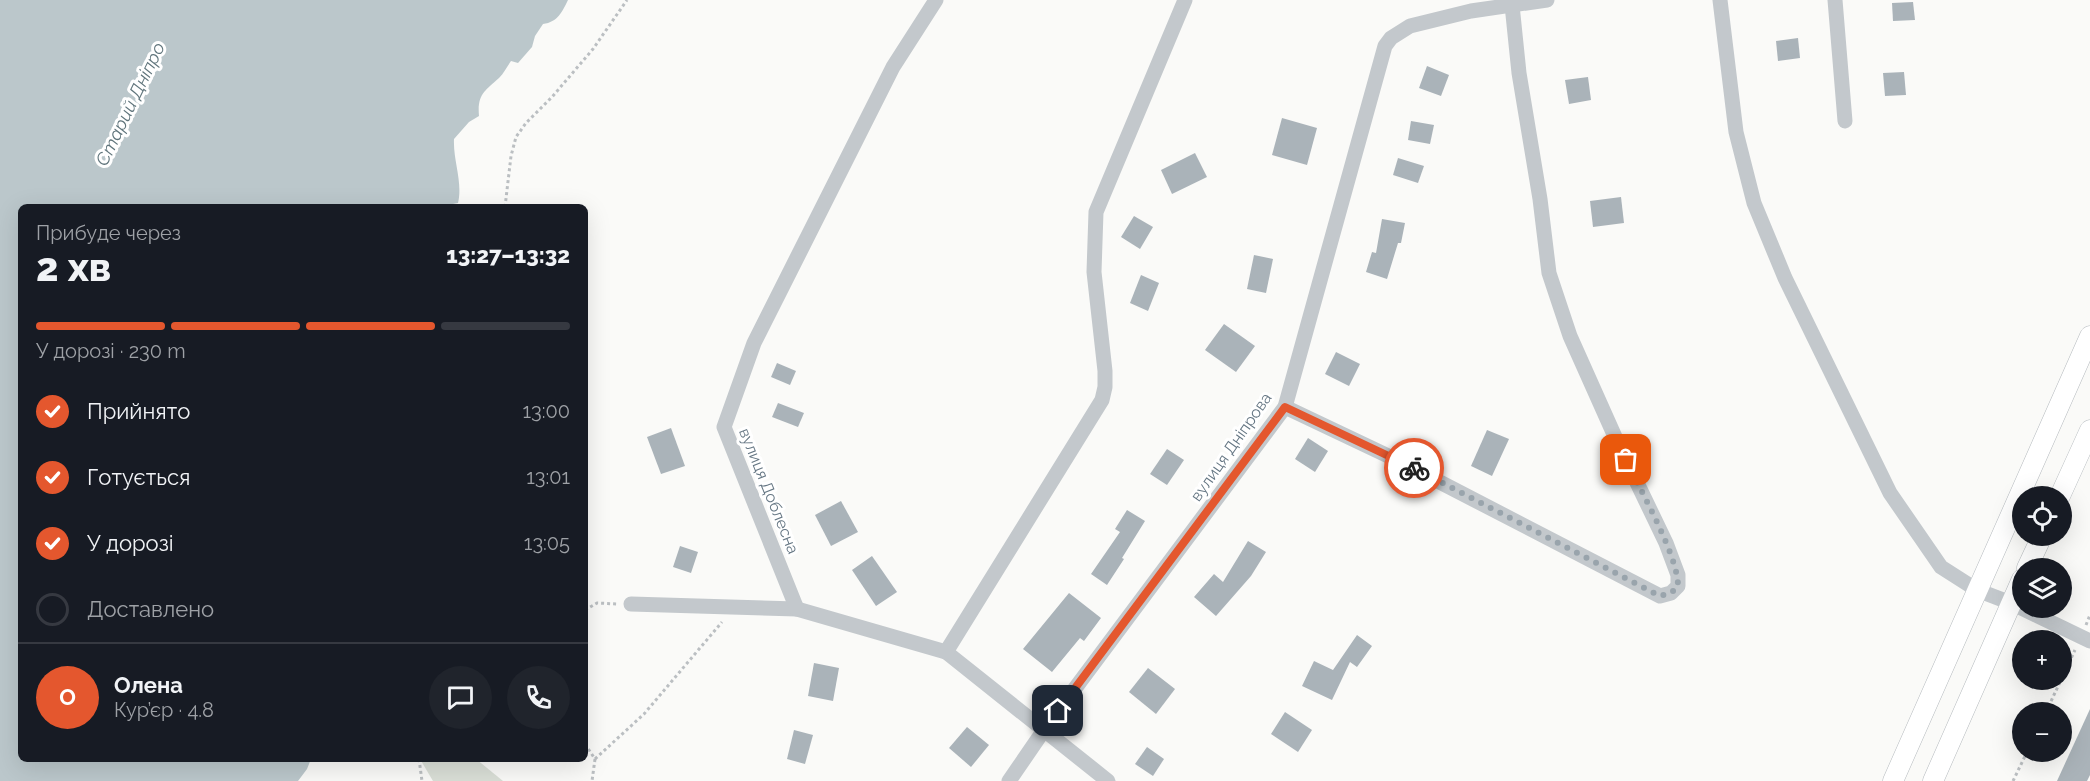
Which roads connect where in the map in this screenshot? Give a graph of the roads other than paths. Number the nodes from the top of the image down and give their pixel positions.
1 (936, 0) edge
2 (1185, 0) edge
3 (1548, 0) edge
4 (1720, 0) edge
5 (1835, 0) edge
6 (1512, 5) junction
7 (1845, 121) dead end
8 (2090, 336) edge
9 (1285, 407) junction
10 (2090, 430) edge
11 (2065, 486) edge
12 (1977, 590) junction
13 (2011, 603) junction
14 (630, 604) road end
15 (797, 609) junction
16 (2086, 639) edge
17 (946, 652) junction
18 (1044, 730) junction
19 (1009, 781) edge
20 (1108, 781) edge
21 (1893, 781) edge
22 (1933, 781) edge

1 - 15 street, вулиця Доблесна
2 - 17 street
3 - 6 street
4 - 12 street
5 - 7 street
6 - 9 street, вулиця Дніпрова
6 - 9 street
8 - 12 main road
9 - 18 street, вулиця Дніпрова
10 - 11 main road
12 - 13 street
12 - 21 main road
13 - 16 street
13 - 22 main road
14 - 15 street
15 - 17 street
17 - 18 street
18 - 19 street, вулиця Дніпрова
18 - 20 street

